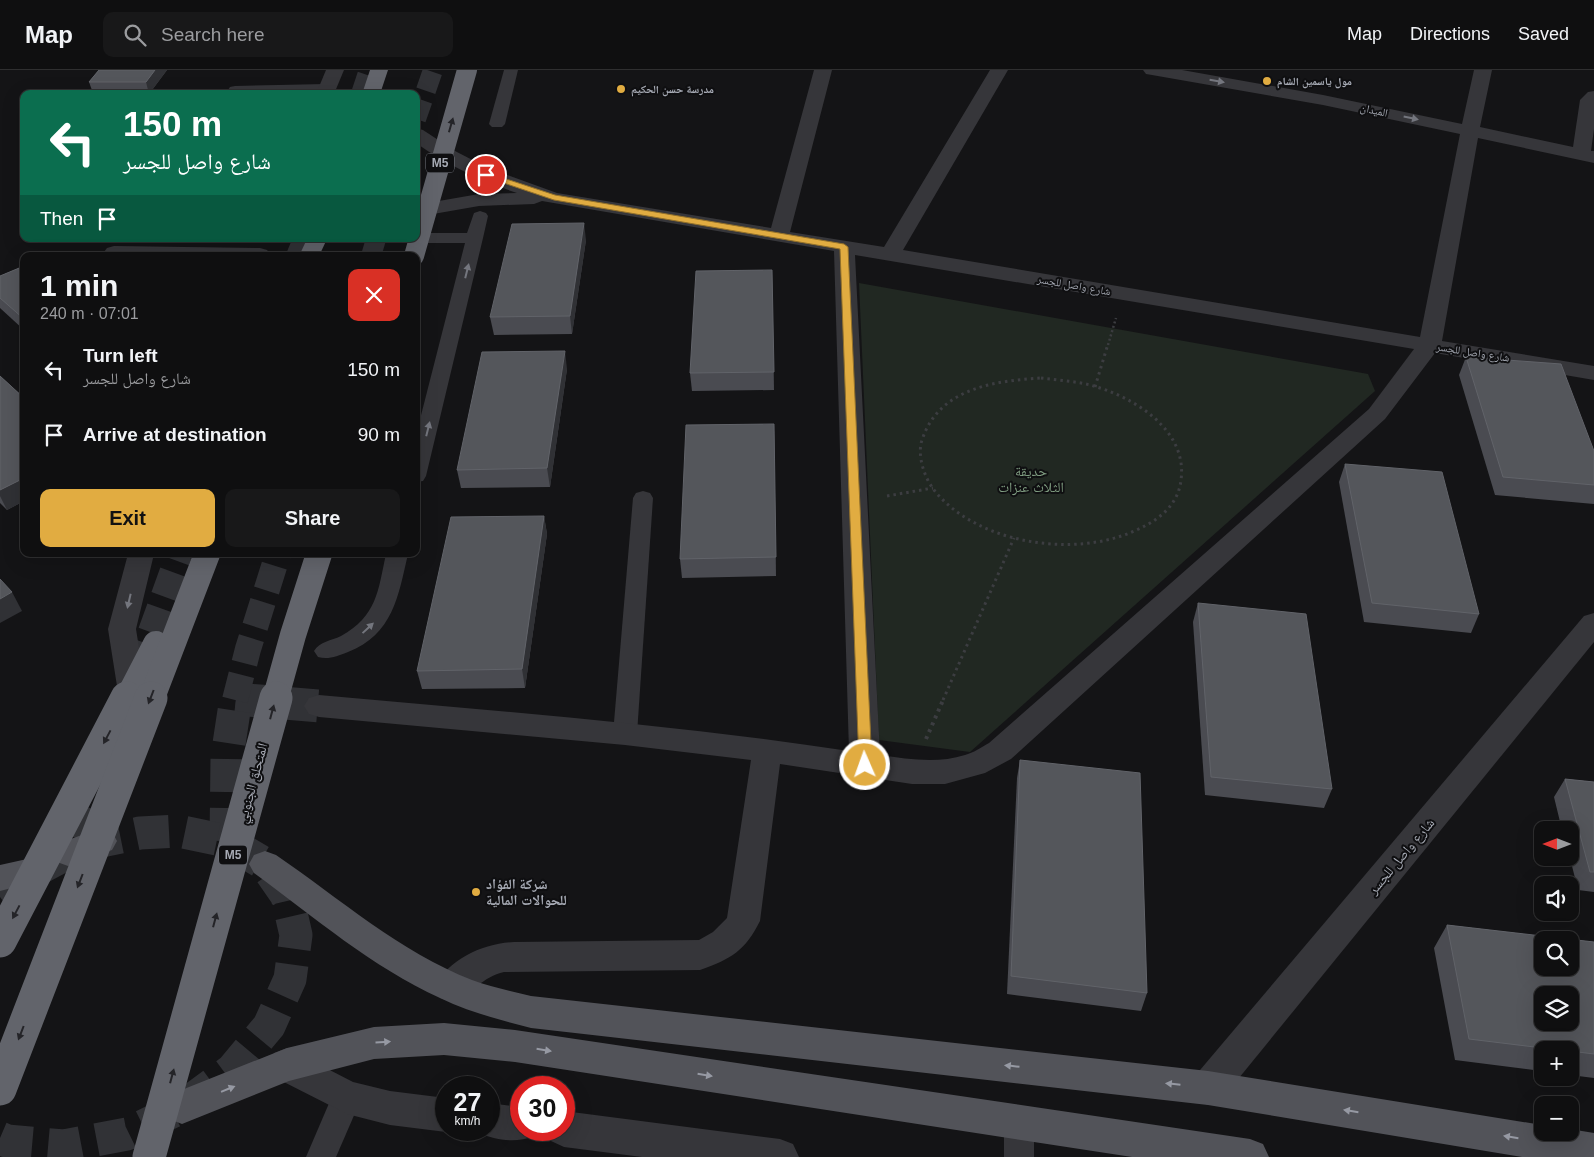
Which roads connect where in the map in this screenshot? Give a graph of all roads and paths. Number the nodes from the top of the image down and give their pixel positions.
1 (335, 70) edge
2 (379, 70) edge
3 (467, 70) edge
4 (512, 70) edge
5 (823, 70) edge
6 (999, 70) edge
7 (1152, 70) edge
8 (1483, 70) edge
9 (326, 90) edge
10 (372, 90) edge
11 (1594, 96) edge
12 (497, 124) dead end
13 (1470, 130) junction
14 (420, 137) edge
15 (1588, 156) edge
16 (554, 198) junction
17 (420, 210) edge
18 (480, 216) dead end
19 (420, 235) edge
20 (779, 236) junction
21 (420, 238) edge
22 (475, 238) junction
23 (844, 247) junction
24 (262, 250) edge
25 (114, 252) dead end
26 (890, 254) junction
27 (1124, 294) junction
28 (1430, 345) junction
29 (1594, 373) edge
30 (1095, 387) junction
31 (420, 460) edge
32 (933, 488) junction
33 (643, 498) dead end
34 (856, 502) junction
35 (1014, 538) junction
36 (140, 557) edge
37 (200, 557) edge
38 (205, 557) edge
39 (318, 557) edge
40 (396, 557) edge
41 (1594, 623) edge
42 (326, 650) dead end
43 (131, 686) dead end
44 (319, 706) tunnel mouth
45 (625, 734) junction
46 (767, 750) junction
47 (865, 765) junction
48 (912, 772) junction
49 (101, 841) tunnel mouth
50 (68, 853) dead end
51 (265, 864) dead end
52 (36, 870) dead end
53 (0, 878) edge
54 (0, 941) edge
55 (452, 987) junction
56 (287, 1065) junction
57 (1208, 1088) junction
58 (0, 1089) edge
59 (347, 1097) junction
60 (182, 1107) dead end
61 (435, 1114) edge
62 (1019, 1122) junction
63 (575, 1131) edge
64 (1594, 1151) edge
65 (708, 1152) edge
66 (149, 1157) edge
67 (321, 1157) edge
68 (780, 1157) edge
69 (1019, 1157) edge
70 (1250, 1157) edge

1 - 9 street
2 - 10 highway
19 -> 3 highway, M5, bridge
4 - 12 lane
5 - 20 street
6 - 26 street
7 -> 13 street, الميدان
8 - 13 street
11 - 15 street
13 - 15 street, الميدان
13 - 28 street
14 - 16 street, شارع واصل للجسر
16 - 17 street, شارع واصل للجسر
16 - 20 street, شارع واصل للجسر
18 - 22 lane
20 - 23 street, شارع واصل للجسر
21 - 22 lane
31 -> 22 lane
23 - 26 street, شارع واصل للجسر
23 - 34 street
24 - 25 street
26 - 27 street, شارع واصل للجسر
27 - 28 street, شارع واصل للجسر
27 - 30 path
28 - 29 street, شارع واصل للجسر
28 - 48 street
30 - 32 path
30 - 35 path
32 - 34 path
32 - 35 path
33 - 45 lane
34 - 47 street
35 - 48 path
36 -> 43 street
37 -> 54 highway, bridge
38 -> 58 highway, bridge
66 -> 39 highway, المتحلق الجنوبي / M5, bridge
42 -> 40 lane
41 - 57 street, شارع واصل للجسر
44 - 45 street
45 - 46 street
46 - 47 street
46 - 55 street
47 - 48 street
49 - 50 main road
51 - 55 main road
52 - 53 main road
57 -> 55 main road
56 - 59 street
60 -> 56 main road
56 -> 62 main road
64 -> 57 main road
59 - 61 street
59 - 67 lane
62 - 69 lane
62 - 70 main road
63 - 65 street
65 - 68 street

